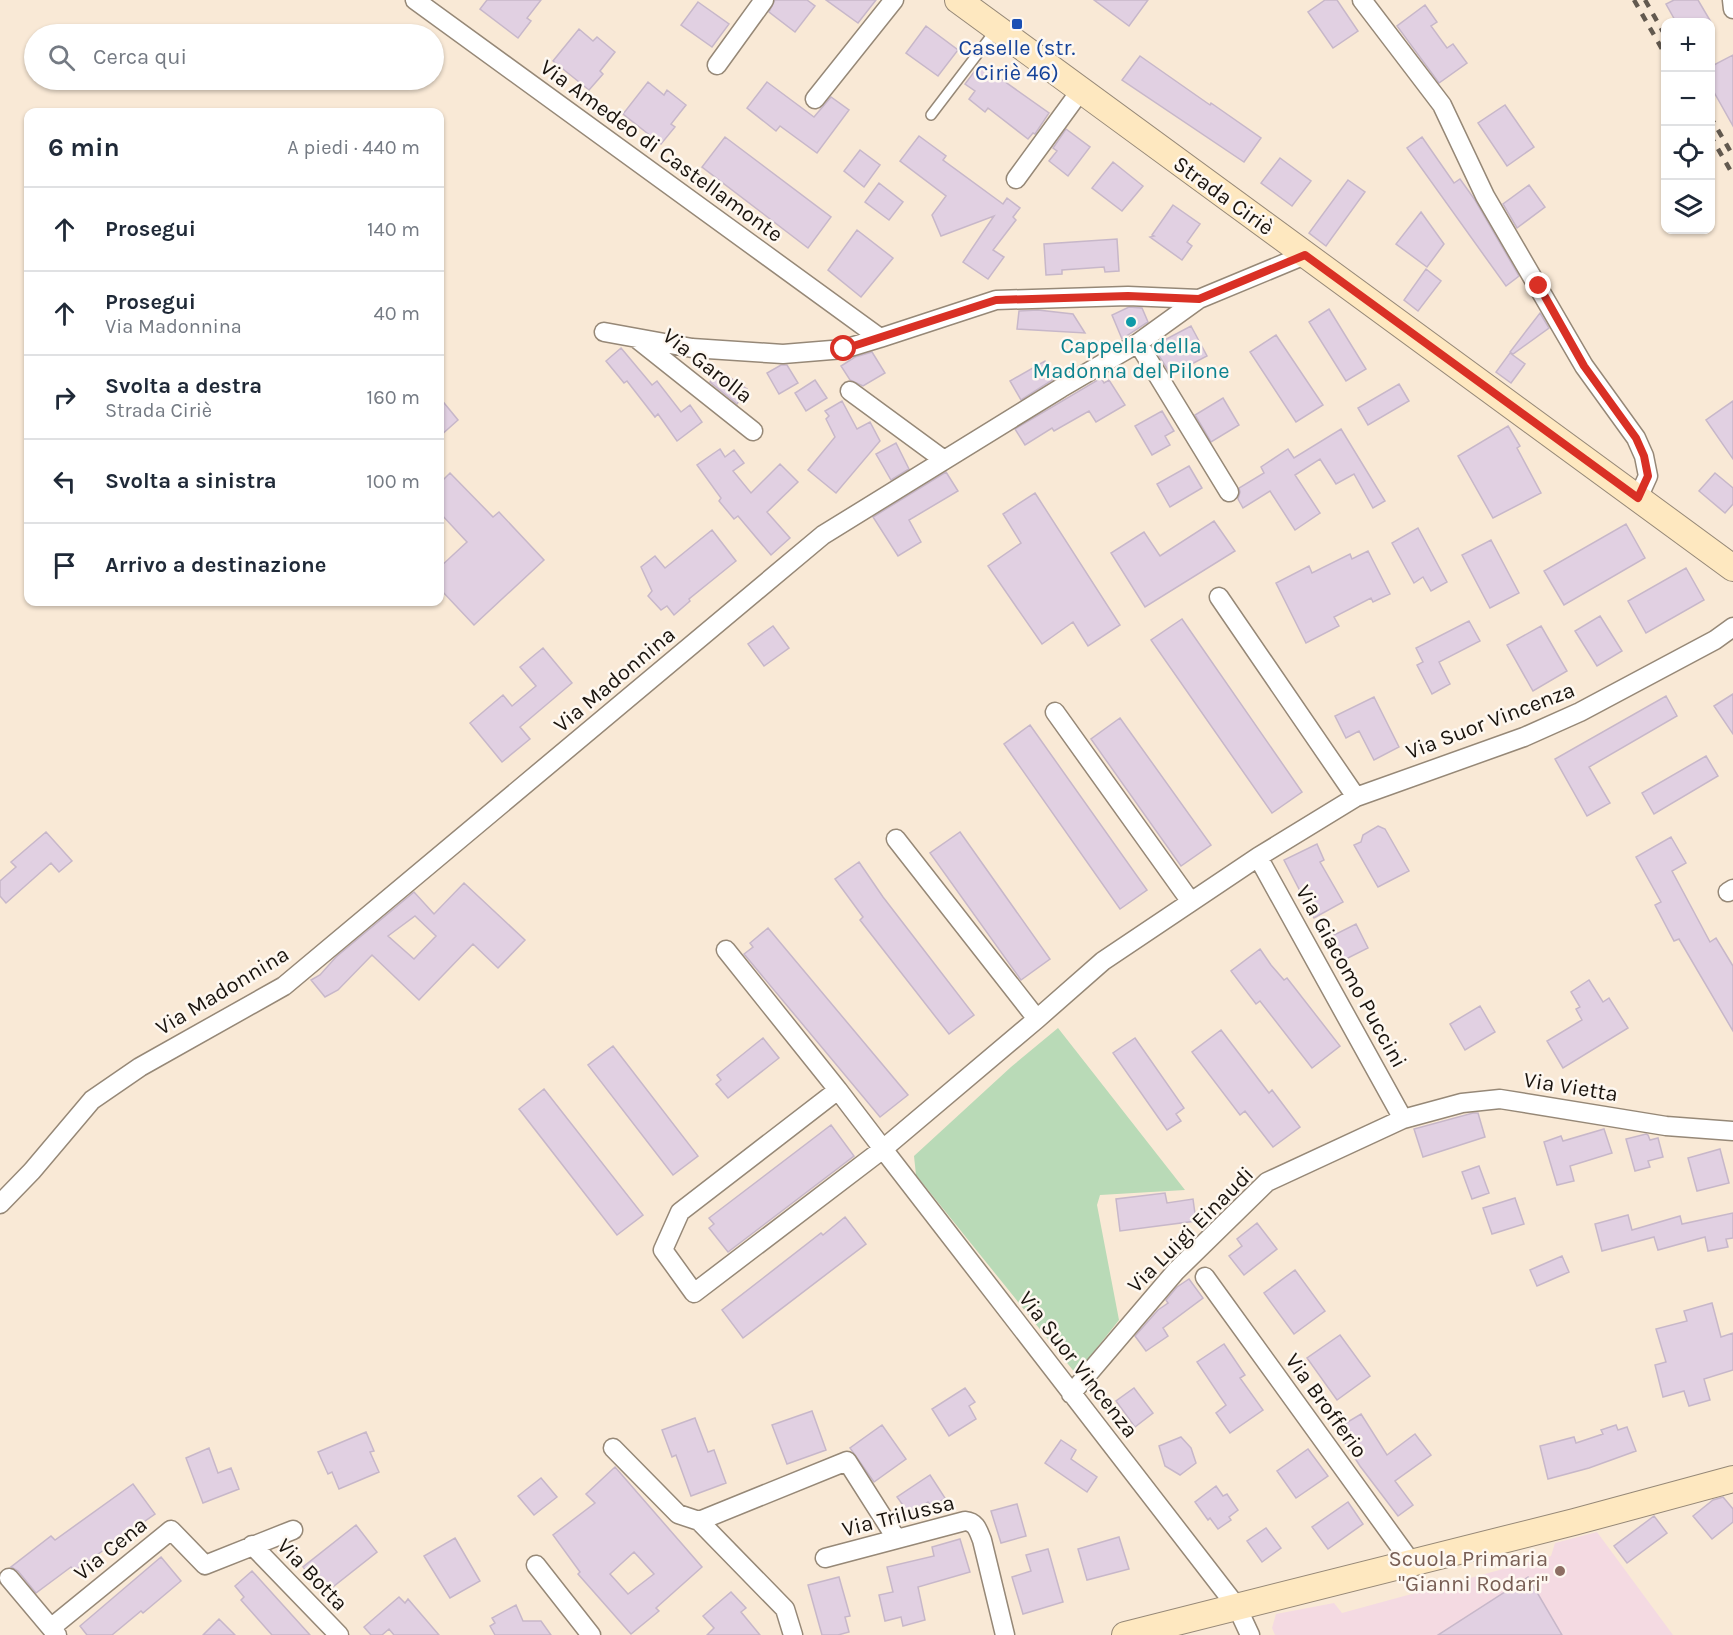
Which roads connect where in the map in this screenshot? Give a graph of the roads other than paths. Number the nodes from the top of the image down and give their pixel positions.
1 (415, 0) edge
2 (764, 0) edge
3 (894, 0) edge
4 (1362, 0) edge
5 (1732, 0) edge
6 (974, 4) edge
7 (1733, 9) edge
8 (997, 28) junction
9 (717, 65) dead end
10 (1081, 90) junction
11 (815, 99) dead end
12 (932, 115) dead end
13 (1016, 179) dead end
14 (1305, 255) junction
15 (1199, 299) junction
16 (604, 332) dead end
17 (634, 337) junction
18 (880, 338) junction
19 (1138, 343) junction
20 (850, 391) dead end
21 (753, 431) dead end
22 (944, 460) junction
23 (1229, 492) dead end
24 (1638, 498) junction
25 (1733, 568) edge
26 (1219, 597) dead end
27 (1733, 627) edge
28 (1055, 712) dead end
29 (1356, 797) junction
30 (896, 839) dead end
31 (1258, 857) junction
32 (1191, 902) junction
33 (726, 950) dead end
34 (1037, 1019) junction
35 (838, 1090) junction
36 (1403, 1119) junction
37 (1733, 1131) edge
38 (883, 1149) junction
39 (0, 1204) edge
40 (1205, 1277) dead end
41 (1071, 1394) junction
42 (613, 1448) dead end
43 (1733, 1479) edge
44 (699, 1521) junction
45 (293, 1530) dead end
46 (896, 1538) junction
47 (252, 1545) junction
48 (825, 1558) dead end
49 (1411, 1562) junction
50 (536, 1565) dead end
51 (9, 1578) dead end
52 (1237, 1607) junction
53 (55, 1631) edge
54 (339, 1635) edge
55 (591, 1635) edge
56 (793, 1635) edge
57 (1005, 1635) edge
58 (1125, 1635) edge
59 (1250, 1635) edge

1 - 18 street, Via Amedeo di Castellamonte
2 - 9 street
3 - 11 street
4 - 24 street
5 - 7 street
6 - 8 street, Strada Ciriè
8 - 10 street, Strada Ciriè
8 - 12 lane
10 - 13 street
10 - 14 street, Strada Ciriè
14 - 15 street, Via Madonnina
14 - 24 street, Strada Ciriè
15 - 18 street
15 - 19 street, Via Madonnina
16 - 17 street
17 - 18 street
17 - 21 street, Via Garolla
19 - 22 street, Via Madonnina
19 - 23 street
20 - 22 street
22 - 39 street, Via Madonnina
24 - 25 street, Strada Ciriè
26 - 29 street
27 - 29 street, Via Suor Vincenza
28 - 32 street
29 - 31 street, Via Suor Vincenza
30 - 34 street
31 - 32 street, Via Suor Vincenza
31 - 36 street, Via Giacomo Puccini
32 - 34 street, Via Suor Vincenza
33 - 35 street, Via Suor Vincenza
34 - 38 street, Via Suor Vincenza
35 - 38 street, Via Suor Vincenza
35 - 38 street, Via Suor Vincenza
36 - 37 street, Via Vietta
36 - 41 street, Via Luigi Einaudi
38 - 41 street, Via Suor Vincenza
40 - 49 street, Via Brofferio
41 - 52 street, Via Suor Vincenza
42 - 44 street
43 - 49 street
44 - 46 street
44 - 56 street
45 - 47 street, Via Cena
46 - 48 street, Via Trilussa
46 - 57 street, Via Trilussa
47 - 53 street, Via Cena
47 - 54 street, Via Botta
49 - 52 street
50 - 55 street
51 - 53 street, Via Cena
52 - 58 street
52 - 59 street, Via Suor Vincenza

